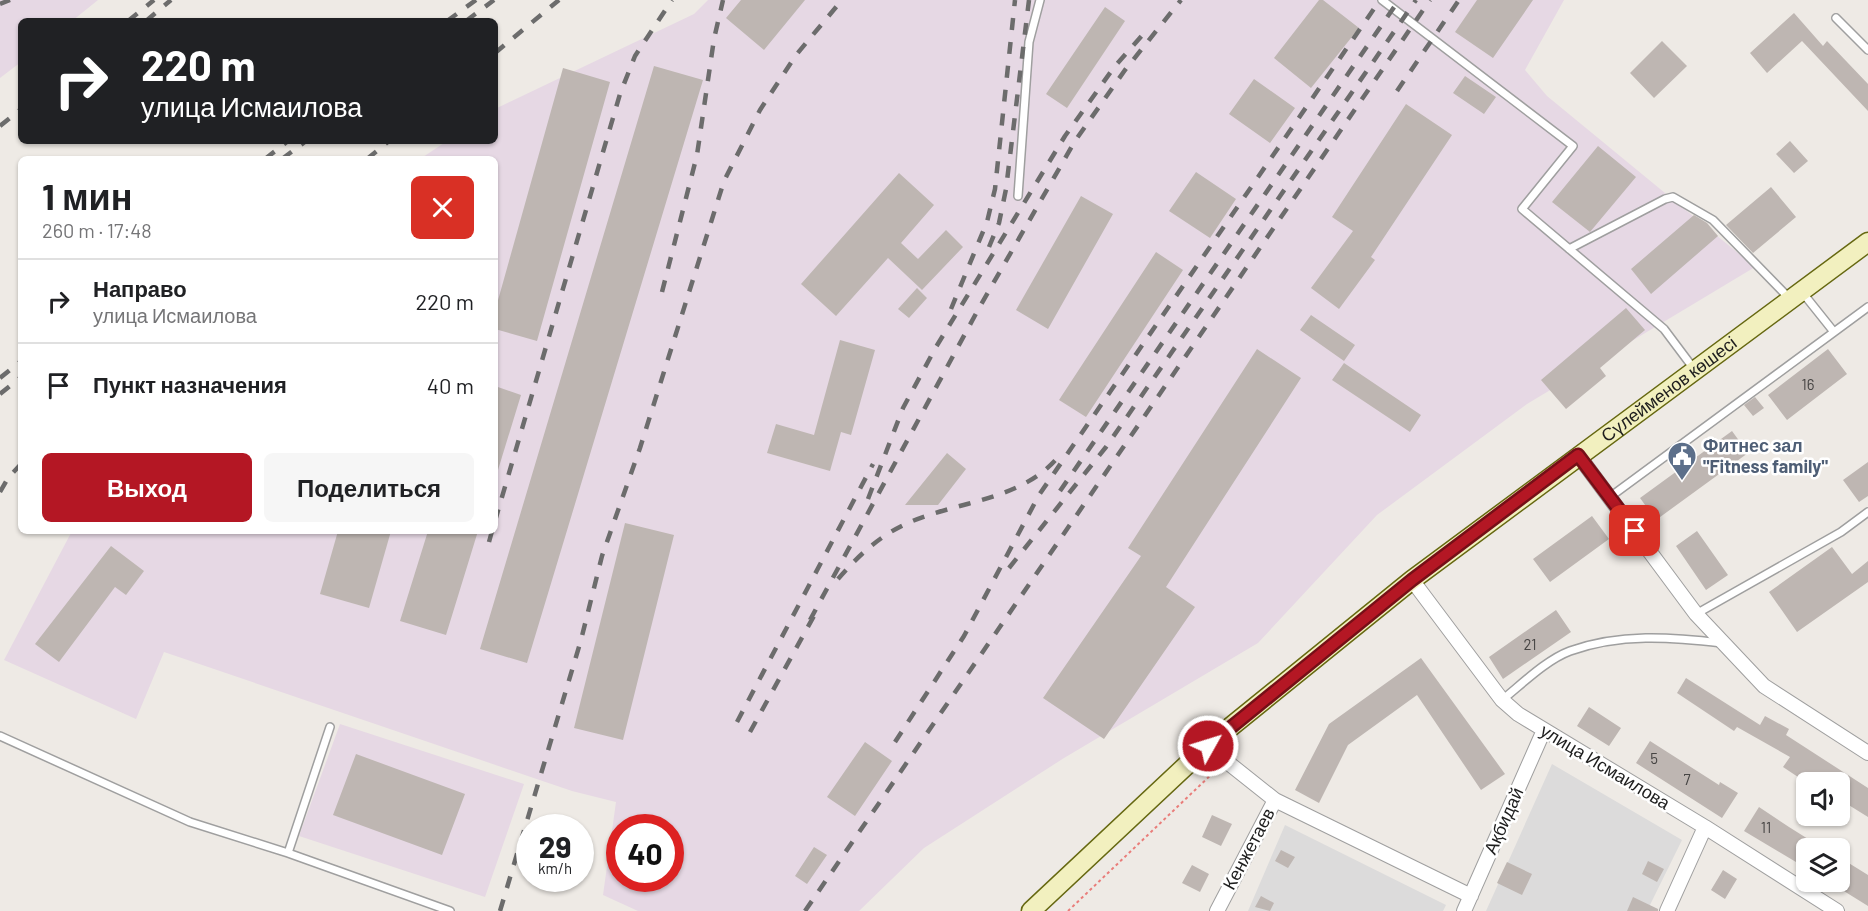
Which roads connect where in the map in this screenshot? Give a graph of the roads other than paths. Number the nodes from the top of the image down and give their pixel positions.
1 (1040, 0) edge
2 (1382, 0) edge
3 (1836, 18) dead end
4 (1868, 50) edge
5 (1018, 196) dead end
6 (1868, 242) edge
7 (1569, 249) junction
8 (1796, 295) junction
9 (1868, 307) edge
10 (1834, 332) junction
11 (1694, 369) junction
12 (1578, 455) junction
13 (1610, 497) junction
14 (1868, 512) edge
15 (1412, 580) junction
16 (1696, 614) junction
17 (1723, 643) junction
18 (1502, 700) junction
19 (330, 727) dead end
20 (1544, 730) junction
21 (0, 736) edge
22 (1208, 746) junction
23 (1868, 753) edge
24 (1275, 800) junction
25 (1705, 827) junction
26 (288, 853) junction
27 (1471, 896) junction
28 (450, 911) edge
29 (1031, 911) edge
30 (1217, 911) edge
31 (1464, 911) edge
32 (1667, 911) edge
33 (1837, 911) edge

1 - 5 lane
2 - 7 lane
3 - 4 lane
6 - 8 street, Сүлейменов көшесі
7 - 8 lane
7 - 11 lane
8 - 10 lane
8 - 11 street, Сүлейменов көшесі
9 - 10 lane
10 - 13 lane
11 - 12 street, Сүлейменов көшесі
12 - 13 street
12 - 15 street, Сүлейменов көшесі
13 - 16 street
14 - 16 lane
15 - 18 street, улица Исмаилова
15 - 22 street, Сүлейменов көшесі
16 - 17 street
17 - 18 lane
17 - 23 street
18 - 20 street, улица Исмаилова
19 - 26 lane
20 - 25 street, улица Исмаилова
20 - 27 street, Ақбидай
21 - 26 lane
22 - 24 street, Кенжетаев
22 - 29 street, Сүлейменов көшесі
24 - 27 street
24 - 30 street, Кенжетаев
25 - 32 street
25 - 33 street, улица Исмаилова
26 - 28 lane
27 - 31 street, Ақбидай

